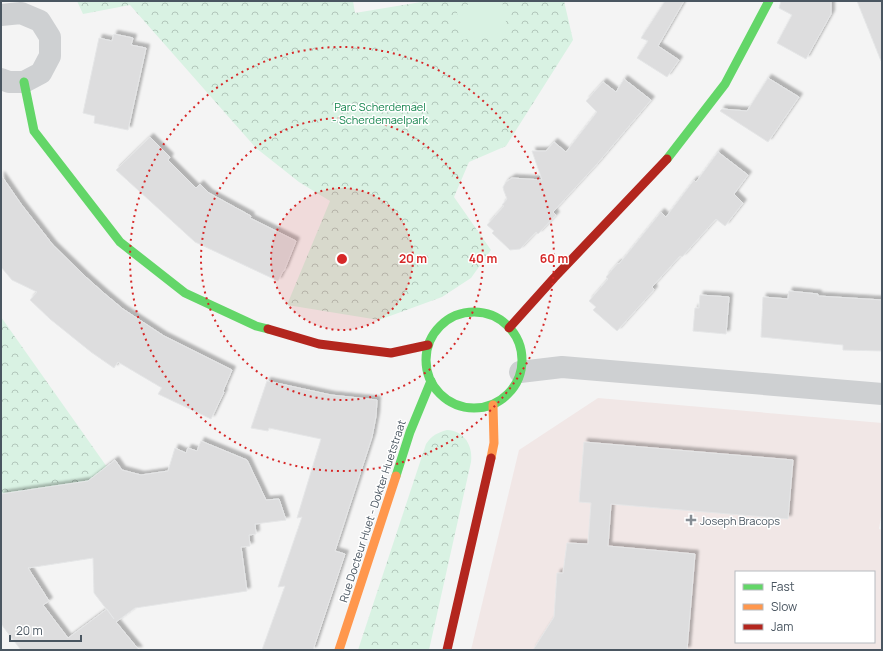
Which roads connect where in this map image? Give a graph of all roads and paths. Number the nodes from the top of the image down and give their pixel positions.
1 (769, 1) edge
2 (1, 15) edge
3 (1, 79) edge
4 (24, 82) junction
5 (509, 328) junction
6 (428, 346) junction
7 (520, 372) junction
8 (431, 382) junction
9 (882, 394) edge
10 (493, 405) junction
11 (339, 650) edge
12 (447, 650) edge

1 - 5 street
2 - 4 street
3 - 4 street
4 - 6 street
5 - 6 street
5 - 7 street
6 - 8 street
7 - 9 street
7 - 10 street
8 - 10 street
8 - 11 street, Rue Docteur Huet - Dokter Huetstraat
10 - 12 street

